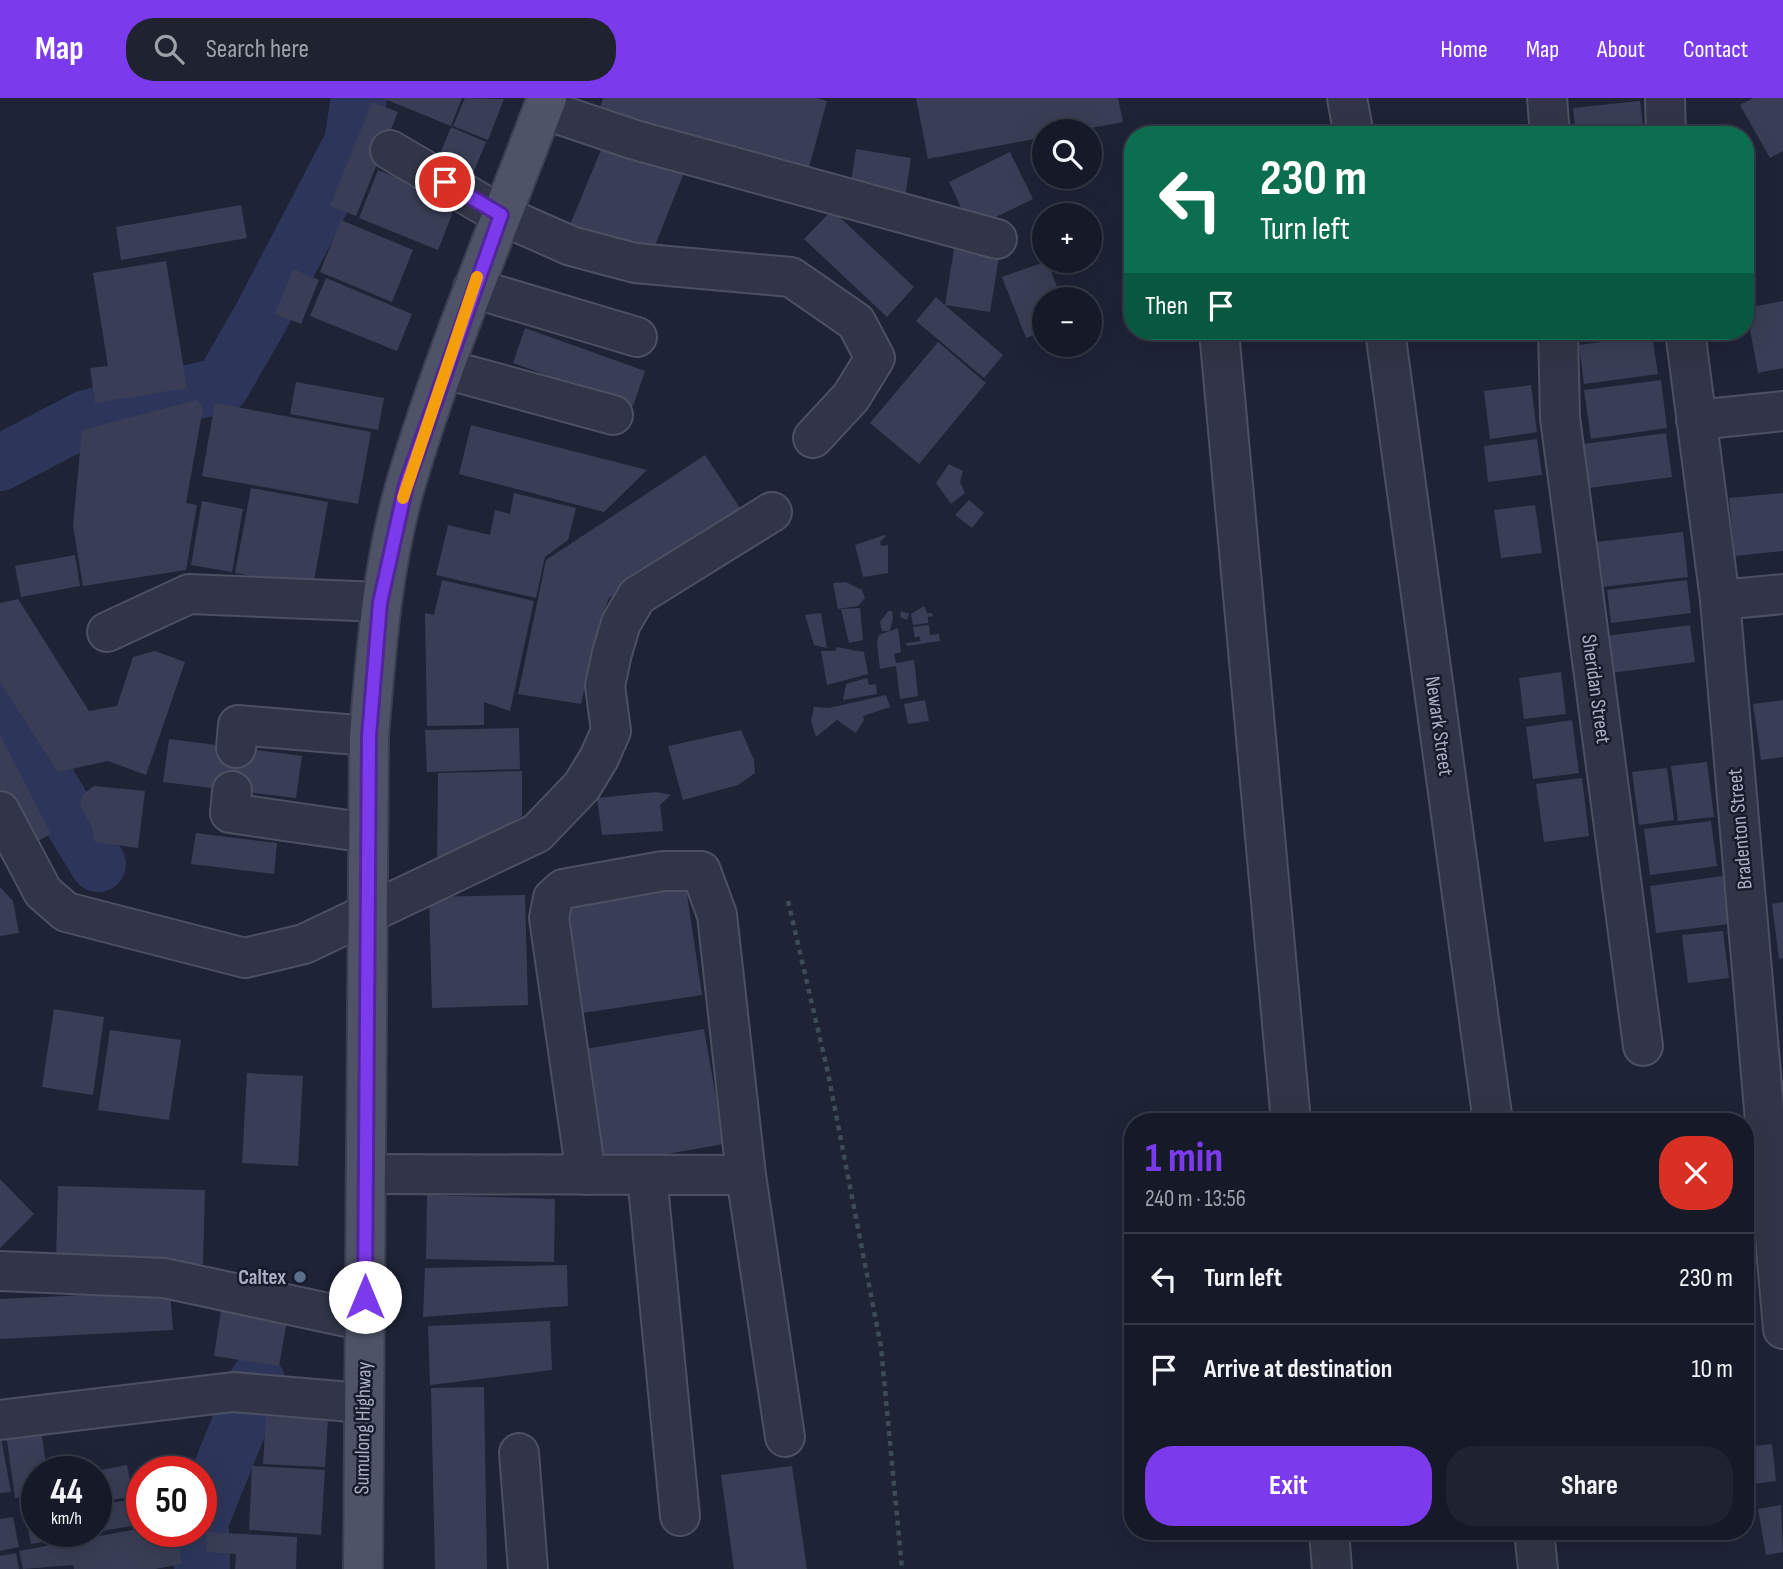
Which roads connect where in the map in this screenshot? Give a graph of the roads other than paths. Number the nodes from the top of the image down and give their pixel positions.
1 (1347, 98) edge
2 (1547, 98) edge
3 (1665, 98) edge
4 (545, 104) edge
5 (1352, 126) edge
6 (1549, 126) edge
7 (1666, 126) edge
8 (390, 150) dead end
9 (501, 215) junction
10 (997, 239) dead end
11 (473, 288) junction
12 (637, 337) dead end
13 (1220, 340) edge
14 (1386, 340) edge
15 (1558, 340) edge
16 (1686, 340) edge
17 (445, 369) junction
18 (1783, 411) edge
19 (613, 415) dead end
20 (1696, 420) junction
21 (813, 438) dead end
22 (772, 512) dead end
23 (1783, 594) edge
24 (1720, 600) junction
25 (380, 603) junction
26 (107, 632) dead end
27 (369, 736) junction
28 (236, 748) dead end
29 (232, 791) dead end
30 (0, 811) edge
31 (368, 833) junction
32 (368, 915) junction
33 (1643, 1046) dead end
34 (1291, 1113) edge
35 (1492, 1113) edge
36 (1775, 1131) edge
37 (366, 1174) junction
38 (586, 1175) junction
39 (648, 1175) junction
40 (746, 1175) junction
41 (0, 1271) edge
42 (365, 1321) junction
43 (1783, 1329) edge
44 (363, 1403) junction
45 (0, 1420) edge
46 (785, 1437) dead end
47 (519, 1452) dead end
48 (680, 1516) dead end
49 (1330, 1540) edge
50 (1535, 1540) edge
51 (363, 1569) edge
52 (528, 1569) edge
53 (1332, 1569) edge
54 (1538, 1569) edge

1 - 5 street
2 - 6 street
3 - 7 street
4 - 9 main road, Sumulong Highway
4 - 10 street
8 - 9 street
9 - 11 main road, Sumulong Highway
9 - 21 street
11 - 12 street
11 - 17 main road, Sumulong Highway
13 - 34 street
14 - 35 street, Newark Street
15 - 33 street, Sheridan Street
16 - 20 street, Bradenton Street
17 - 19 street
17 - 25 main road, Sumulong Highway
18 - 20 street
20 - 24 street, Bradenton Street
22 - 32 street
23 - 24 street
24 - 36 street, Bradenton Street
25 - 26 street
25 - 27 main road, Sumulong Highway
27 - 28 street
27 - 31 main road, Sumulong Highway
29 - 31 street
30 - 32 street
31 - 32 main road, Sumulong Highway
32 - 37 main road, Sumulong Highway
36 - 43 street, Bradenton Street
37 - 38 street
37 - 42 main road, Sumulong Highway
38 - 39 street
38 - 40 street
39 - 40 street
39 - 48 street
40 - 46 street
41 - 42 street
42 - 44 main road, Sumulong Highway
44 - 45 street
44 - 51 main road, Sumulong Highway
47 - 52 street
49 - 53 street
50 - 54 street

